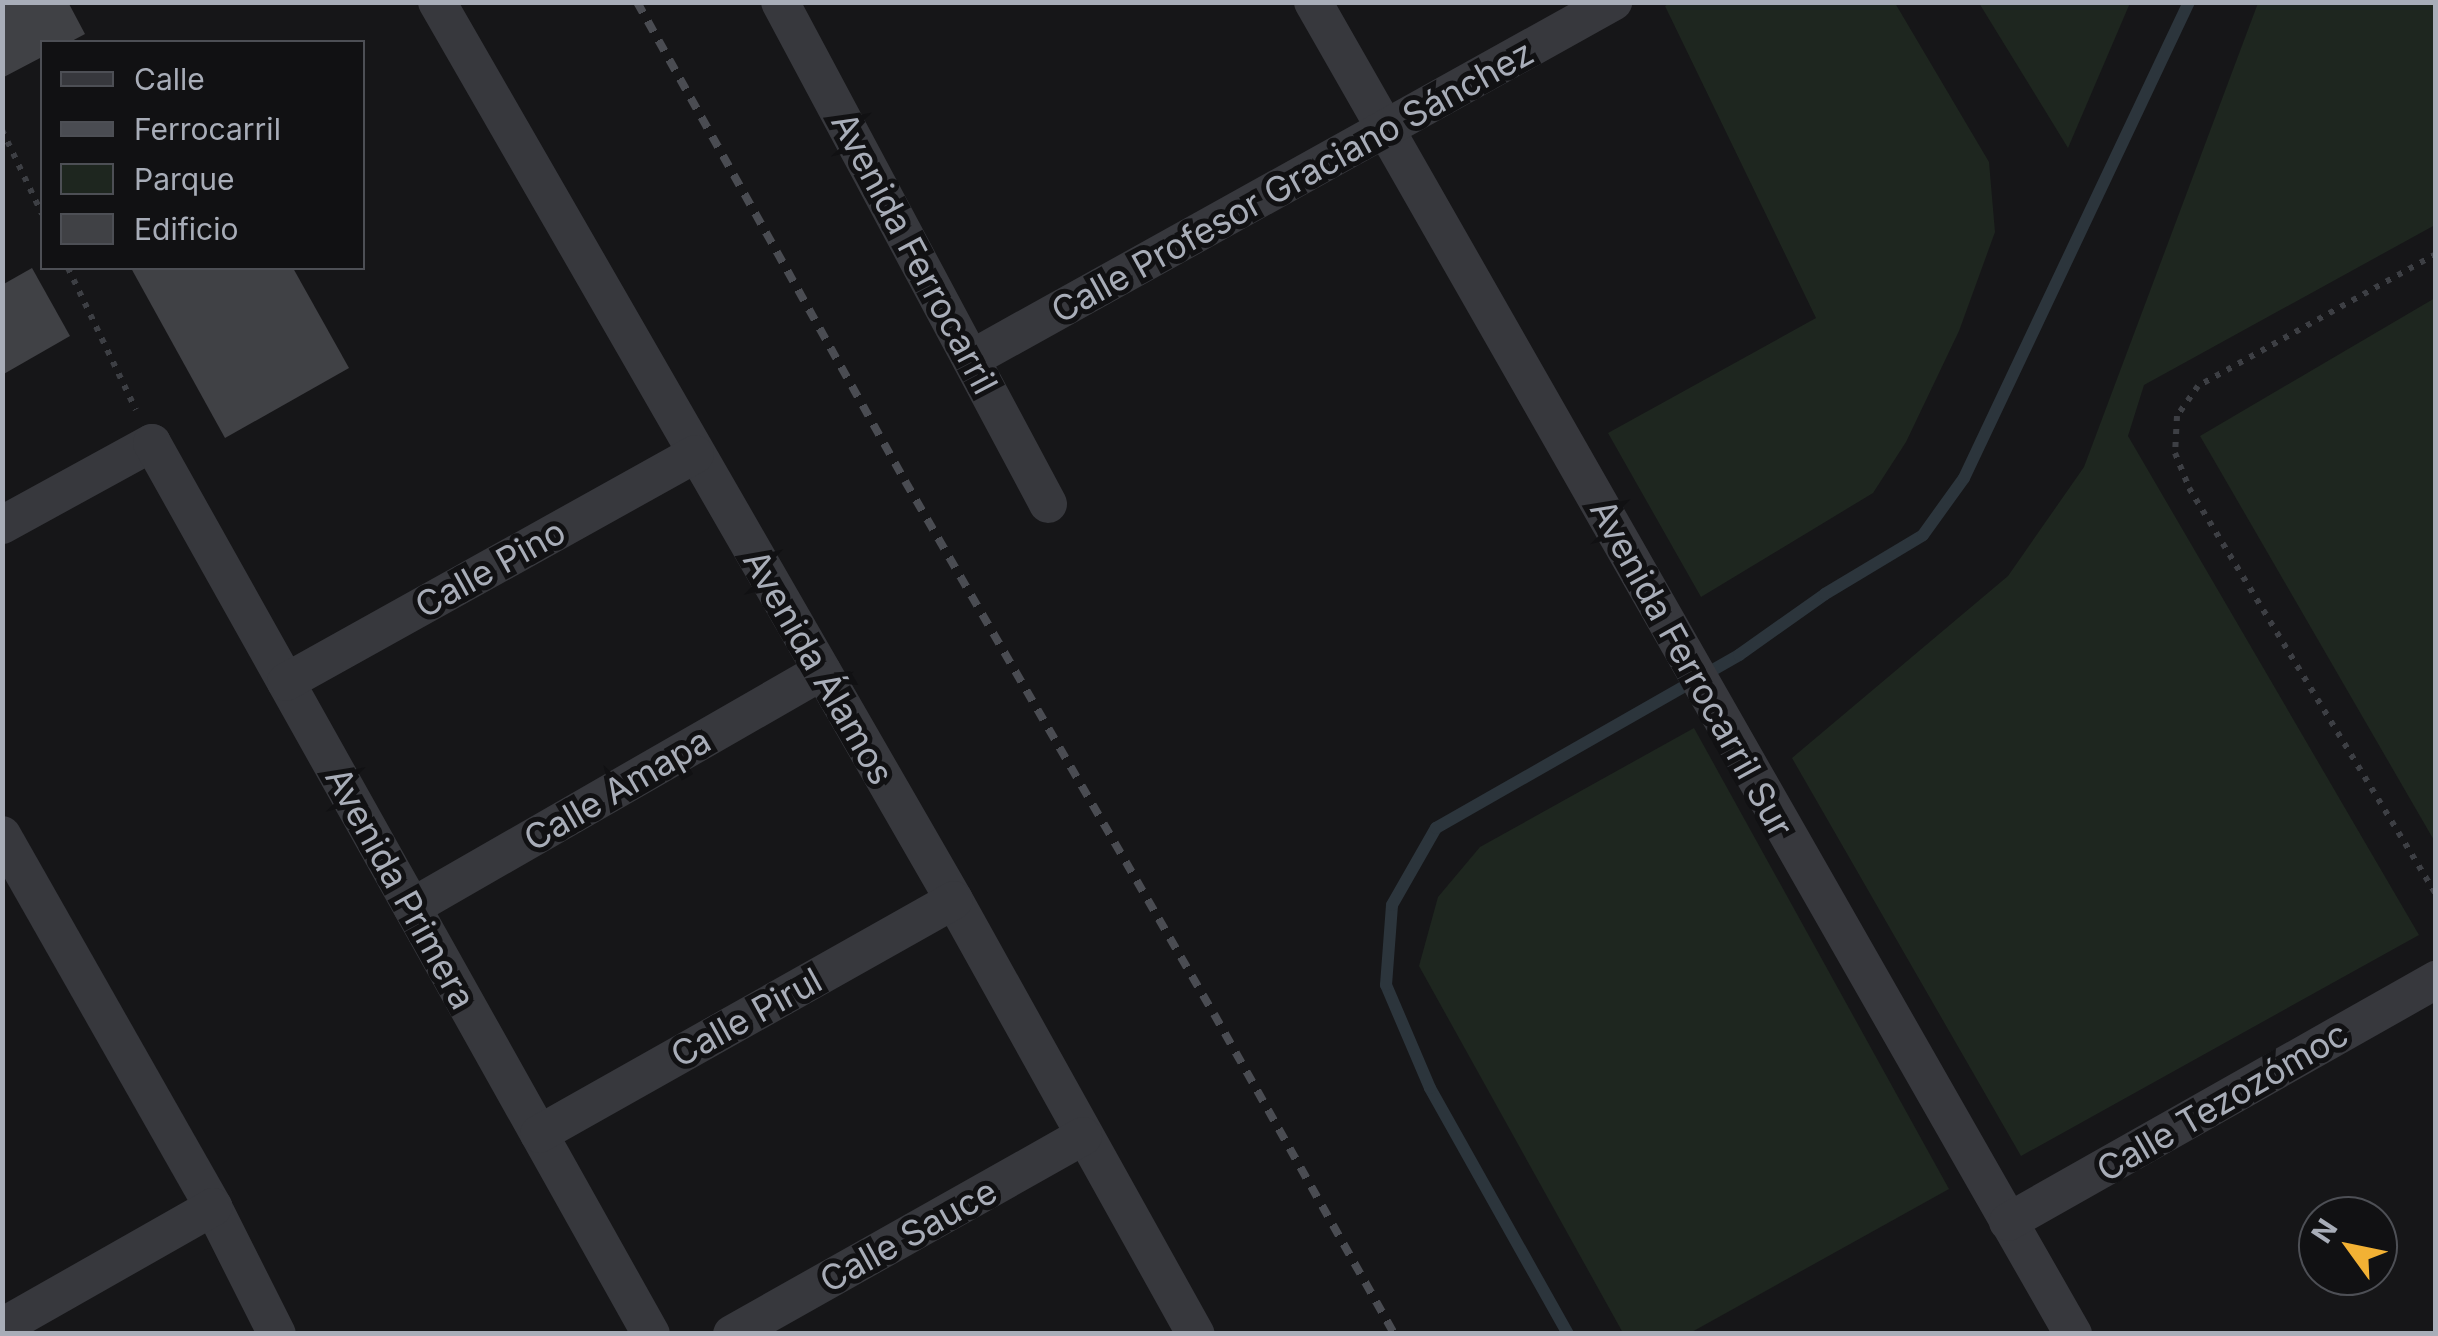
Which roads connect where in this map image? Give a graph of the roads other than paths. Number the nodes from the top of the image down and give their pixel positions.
1 (437, 2) edge
2 (780, 2) edge
3 (1312, 2) edge
4 (1612, 2) edge
5 (1384, 130) junction
6 (971, 359) junction
7 (695, 454) junction
8 (1048, 504) dead end
9 (2, 525) edge
10 (822, 671) junction
11 (286, 682) junction
12 (2, 835) edge
13 (954, 900) junction
14 (412, 906) junction
15 (2436, 980) edge
16 (539, 1134) junction
17 (1084, 1136) junction
18 (213, 1206) junction
19 (2008, 1222) junction
20 (6, 1317) edge
21 (277, 1334) edge
22 (651, 1334) edge
23 (732, 1334) edge
24 (1196, 1334) edge
25 (2073, 1334) edge

1 - 7 street, Avenida Álamos
2 - 6 street, Avenida Ferrocarril
3 - 5 street, Avenida Ferrocarril Sur
4 - 5 street, Calle Profesor Graciano Sánchez
5 - 6 street, Calle Profesor Graciano Sánchez
5 - 19 street, Avenida Ferrocarril Sur
6 - 8 street, Avenida Ferrocarril
7 - 10 street, Avenida Álamos
7 - 11 street, Calle Pino
9 - 11 street, Avenida Primera
10 - 13 street, Avenida Álamos
10 - 14 street, Calle Amapa
11 - 14 street, Avenida Primera
12 - 18 street
13 - 16 street, Calle Pirul
13 - 17 street, Avenida Álamos
14 - 16 street, Avenida Primera
15 - 19 street, Calle Tezozómoc
16 - 22 street, Avenida Primera
17 - 23 street, Calle Sauce
17 - 24 street, Avenida Álamos
18 - 20 street
18 - 21 street
19 - 25 street, Avenida Ferrocarril Sur

